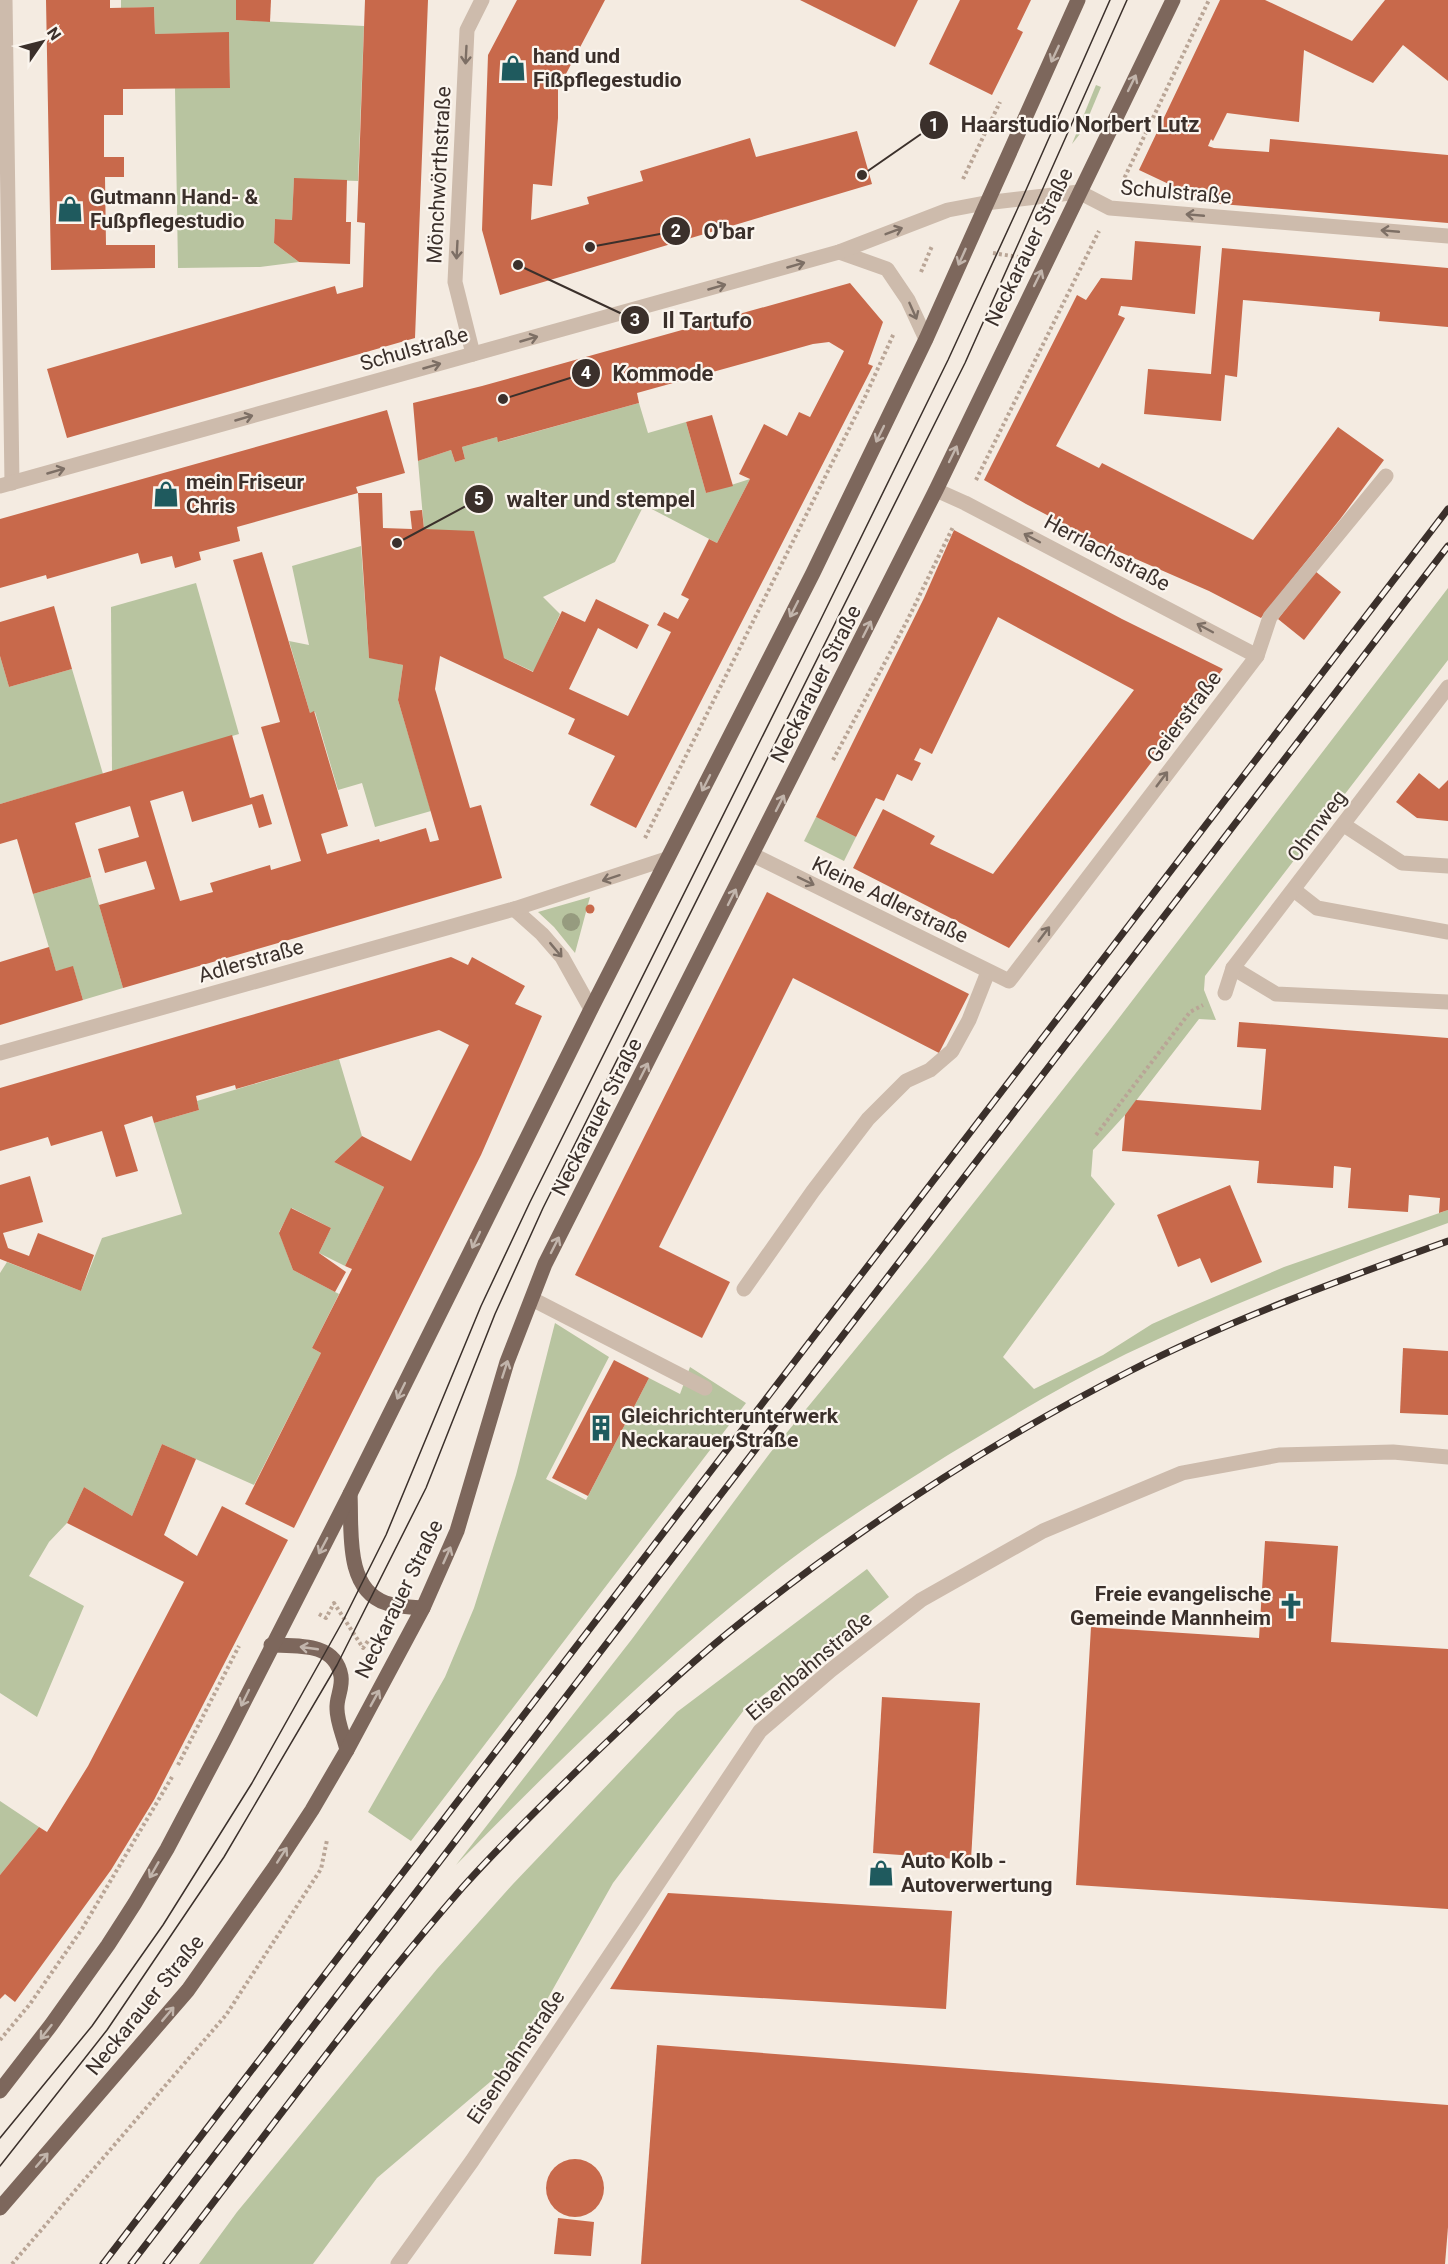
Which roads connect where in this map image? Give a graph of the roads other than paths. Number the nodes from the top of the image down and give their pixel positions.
1 (5, 0) edge
2 (482, 0) edge
3 (1078, 0) edge
4 (1173, 0) edge
5 (1079, 192) junction
6 (985, 203) junction
7 (1448, 236) edge
8 (839, 252) junction
9 (926, 339) junction
10 (473, 354) junction
11 (1386, 476) dead end
12 (6, 485) edge
13 (936, 490) junction
14 (1257, 656) junction
15 (1448, 687) edge
16 (1344, 825) junction
17 (753, 855) junction
18 (666, 859) junction
19 (1448, 866) edge
20 (1294, 890) junction
21 (514, 909) junction
22 (1448, 932) edge
23 (1233, 968) junction
24 (988, 972) junction
25 (1009, 981) joint
26 (1225, 993) road end
27 (1448, 1002) edge
28 (591, 1009) junction
29 (0, 1053) edge
30 (744, 1289) dead end
31 (532, 1299) junction
32 (705, 1388) dead end
33 (1448, 1457) edge
34 (350, 1494) junction
35 (423, 1608) junction
36 (271, 1645) junction
37 (347, 1750) junction
38 (0, 2091) edge
39 (0, 2208) edge
40 (398, 2264) edge

1 - 12 street
2 -> 10 street, Mönchwörthstraße
3 -> 6 main road
5 -> 4 main road, Neckarauer Straße
5 - 6 street, Schulstraße
7 -> 5 street, Schulstraße
13 -> 5 main road, Neckarauer Straße
8 -> 6 street, Schulstraße
6 -> 9 main road
8 -> 9 street
10 -> 8 street, Schulstraße
9 -> 18 main road
12 -> 10 street, Schulstraße
11 - 14 street, Geierstraße
14 -> 13 street, Herrlachstraße
17 -> 13 main road, Neckarauer Straße
25 -> 14 street, Geierstraße
15 - 16 street, Ohmweg
16 - 19 street
16 - 20 street, Ohmweg
17 -> 24 street, Kleine Adlerstraße
31 -> 17 main road, Neckarauer Straße
18 -> 21 street, Adlerstraße
18 - 28 main road
20 - 22 street
20 - 23 street, Ohmweg
21 -> 28 street
21 - 29 street, Adlerstraße
23 - 26 street, Ohmweg
23 - 27 street
24 - 25 street, Kleine Adlerstraße
24 - 30 street
28 -> 34 main road
31 - 32 street
35 -> 31 main road, Neckarauer Straße
33 - 40 street, Eisenbahnstraße
34 - 35 main road
34 -> 36 main road
37 -> 35 main road, Neckarauer Straße
37 -> 36 main road
36 -> 38 main road
39 -> 37 main road, Neckarauer Straße

